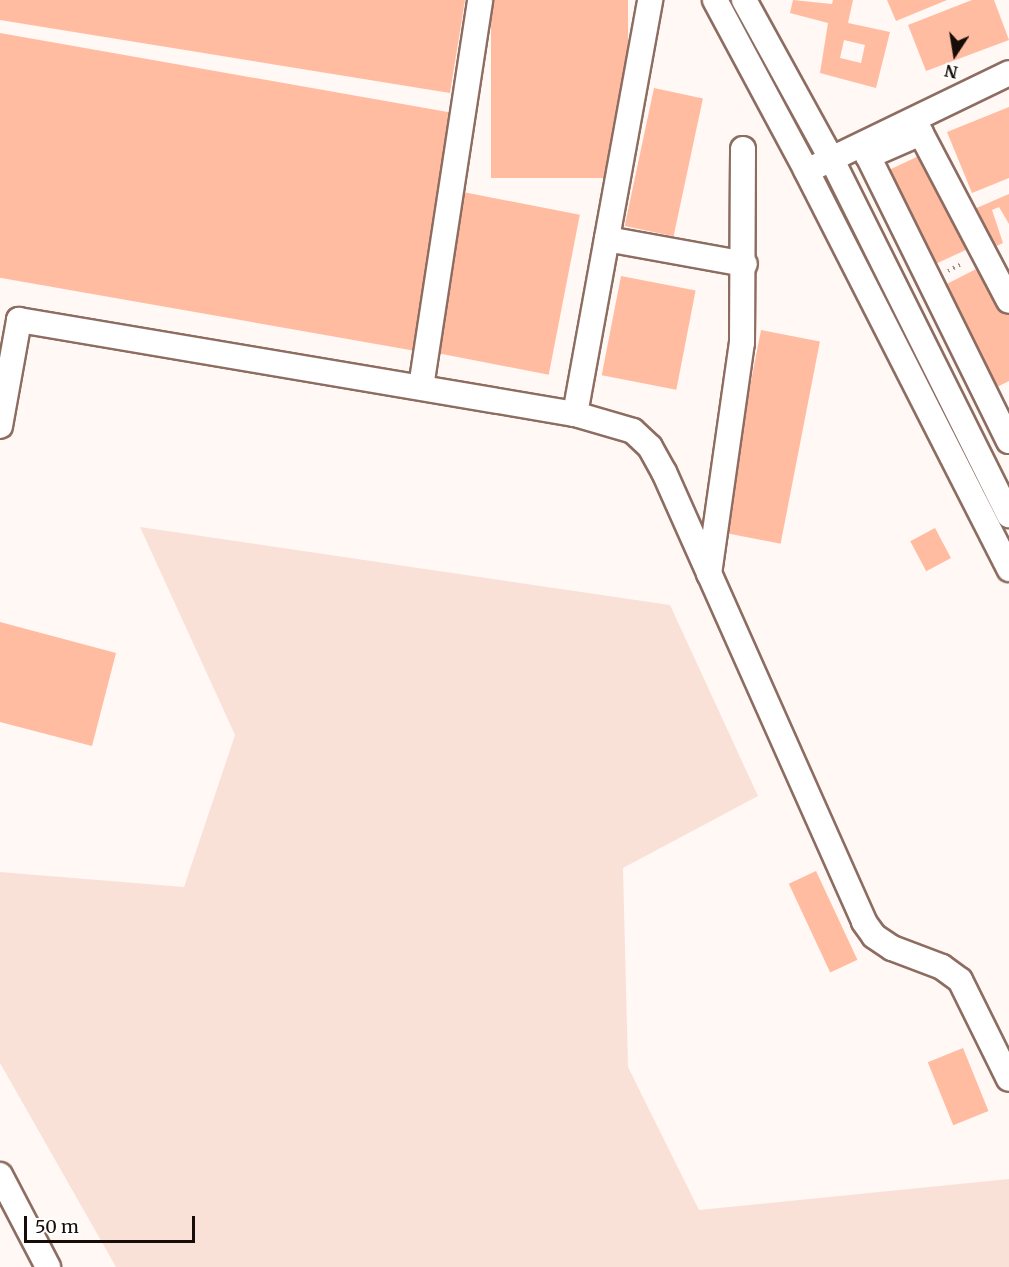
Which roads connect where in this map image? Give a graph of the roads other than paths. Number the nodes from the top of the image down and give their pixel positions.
1 (480, 0) edge
2 (650, 0) edge
3 (715, 0) edge
4 (744, 0) edge
5 (1009, 73) edge
6 (910, 130) junction
7 (743, 149) dead end
8 (832, 160) junction
9 (806, 170) junction
10 (607, 239) junction
11 (745, 264) junction
12 (1009, 301) edge
13 (10, 318) edge
14 (421, 387) junction
15 (575, 414) junction
16 (0, 426) edge
17 (1009, 441) edge
18 (1009, 515) edge
19 (1009, 569) edge
20 (708, 574) junction
21 (1009, 1079) edge
22 (0, 1175) edge
23 (48, 1267) edge

1 - 14 street
2 - 10 street
3 - 9 street
4 - 8 street
5 - 6 street
6 - 8 street
6 - 12 street
6 - 17 street
7 - 11 street
8 - 9 street
8 - 18 street
9 - 19 street
10 - 11 street
10 - 15 street
11 - 20 street
13 - 14 street
13 - 16 street
14 - 15 street
15 - 20 street
20 - 21 street
22 - 23 street

